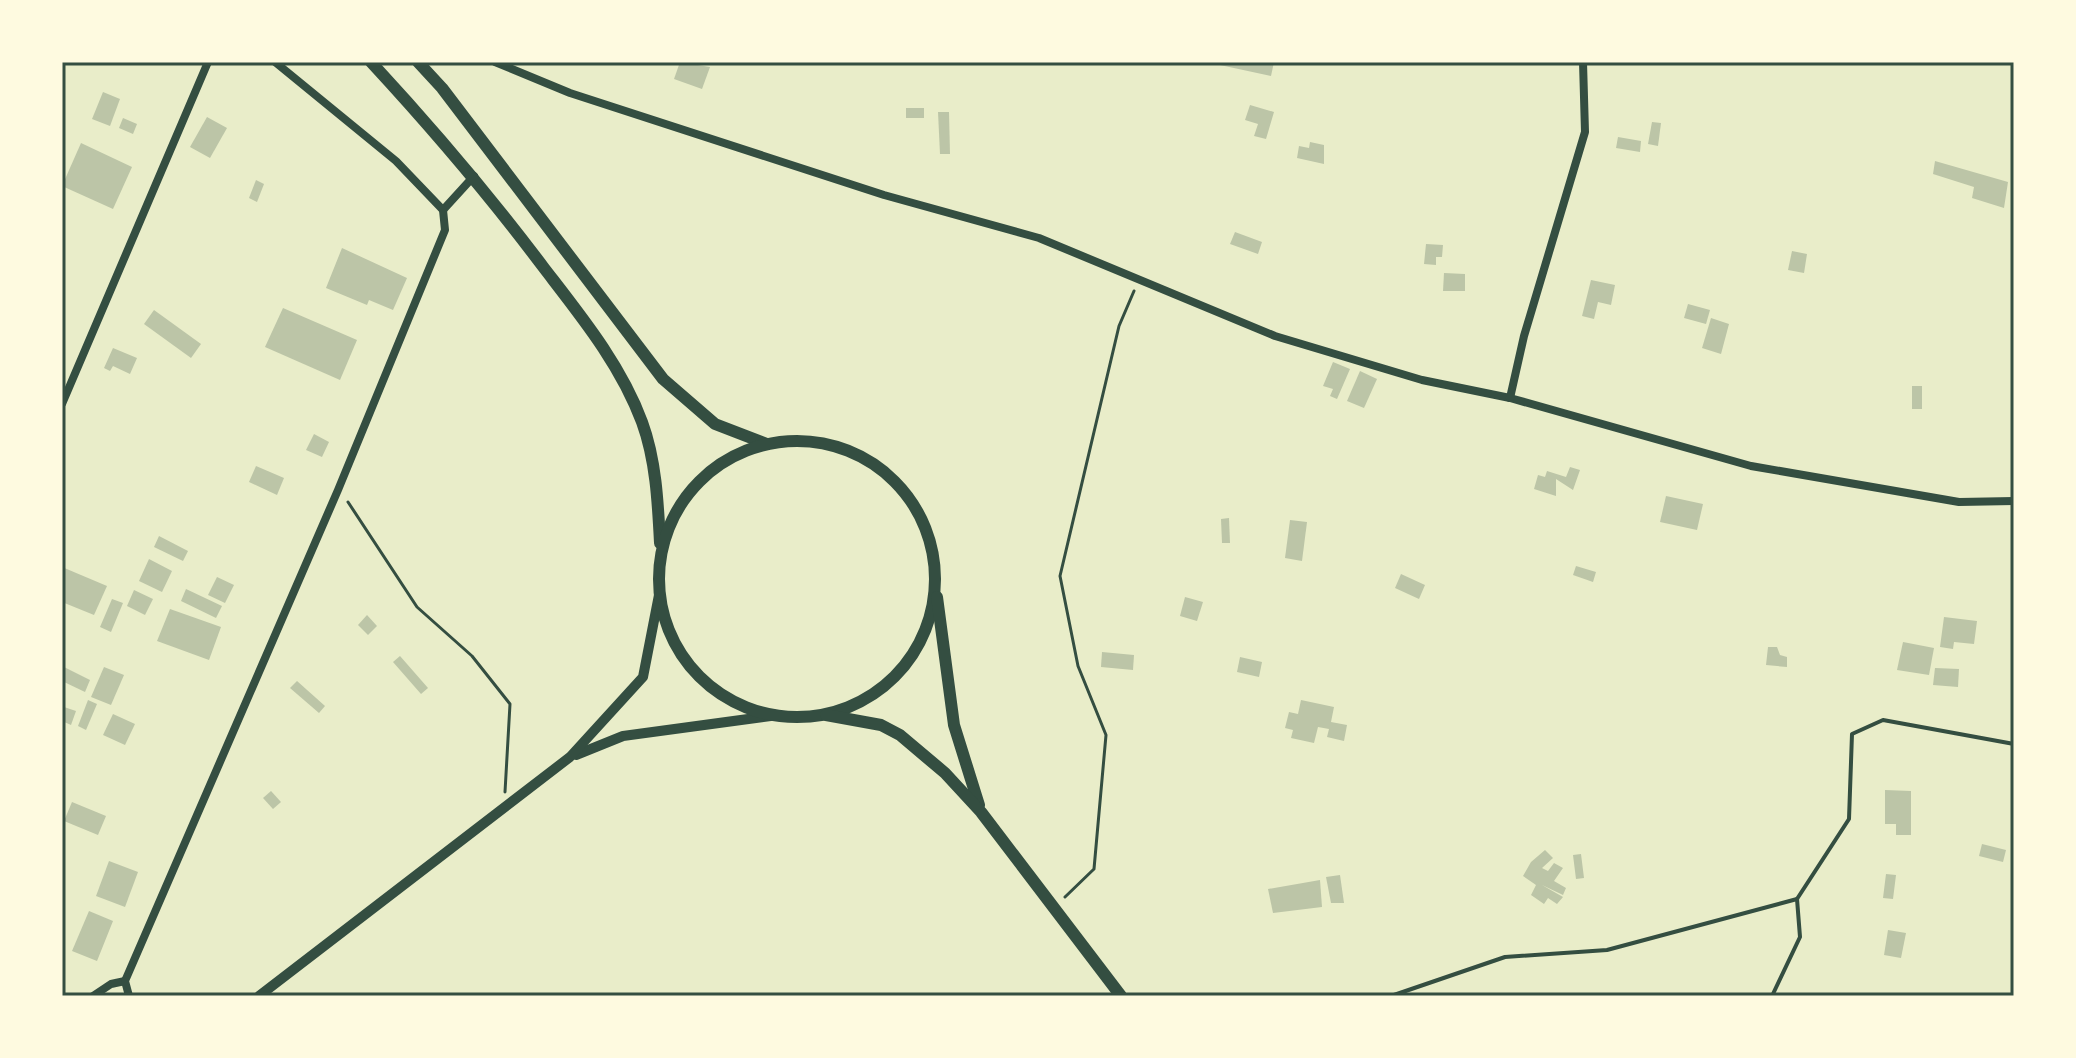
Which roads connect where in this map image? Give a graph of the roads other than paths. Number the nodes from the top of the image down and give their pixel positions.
1 (208, 62) edge
2 (275, 62) edge
3 (371, 62) edge
4 (418, 62) edge
5 (495, 62) edge
6 (1583, 62) edge
7 (474, 176) junction
8 (443, 210) junction
9 (1510, 398) junction
10 (62, 404) edge
11 (767, 444) junction
12 (2014, 501) edge
13 (660, 554) junction
14 (935, 583) junction
15 (659, 595) junction
16 (822, 714) junction
17 (778, 715) junction
18 (2014, 744) edge
19 (570, 757) junction
20 (981, 812) junction
21 (1797, 899) junction
22 (125, 981) junction
23 (93, 996) edge
24 (129, 996) edge
25 (259, 996) edge
26 (1121, 996) edge
27 (1391, 996) edge
28 (1772, 996) edge

1 - 10 street
2 - 8 street
3 - 7 main road
4 - 11 main road
5 - 9 street
6 - 9 street
7 - 8 street
7 - 13 main road
8 - 22 street
9 - 12 street
11 - 13 main road
11 - 14 main road
13 - 15 main road
14 - 16 main road
14 - 20 main road
15 - 17 main road
15 - 19 street
16 - 17 main road
16 - 20 main road
17 - 19 street
18 - 21 lane
19 - 25 street
20 - 26 main road
21 - 27 lane
21 - 28 lane
22 - 23 street
22 - 24 street

